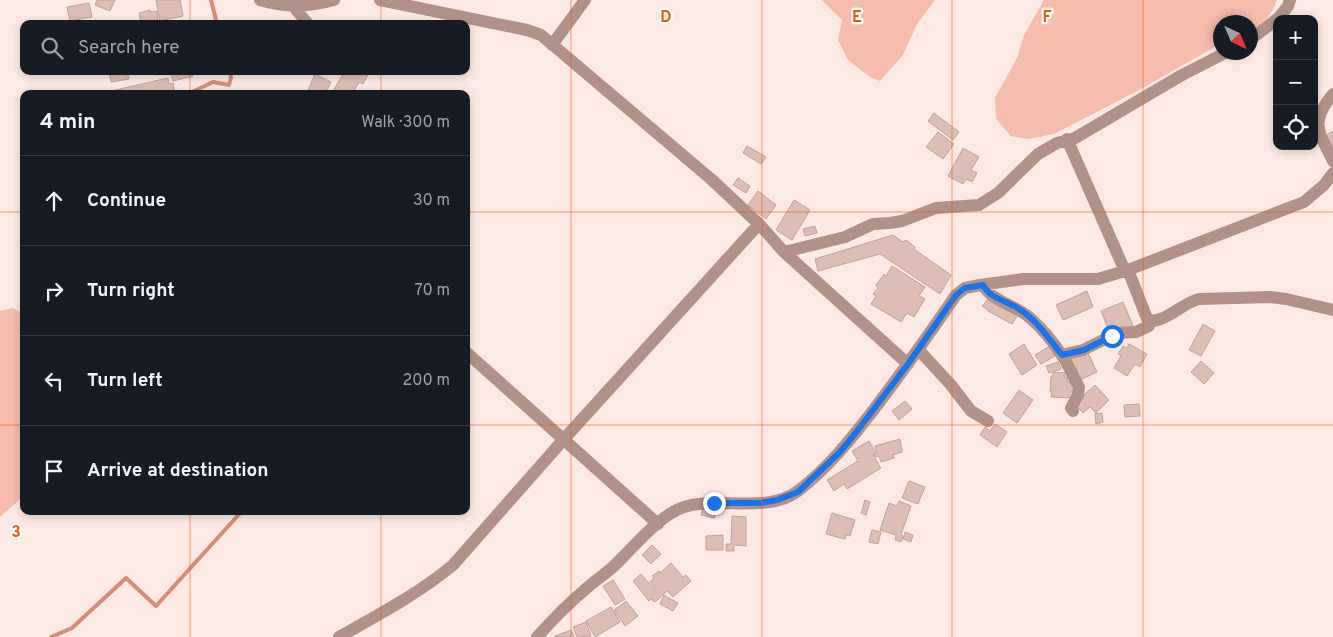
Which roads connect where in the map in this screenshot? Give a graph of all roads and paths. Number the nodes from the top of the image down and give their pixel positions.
1 (260, 0) edge
2 (334, 0) edge
3 (380, 0) edge
4 (585, 0) edge
5 (1290, 0) edge
6 (293, 6) junction
7 (1280, 15) edge
8 (305, 20) edge
9 (1273, 22) edge
10 (1258, 34) edge
11 (552, 45) junction
12 (1213, 59) edge
13 (1333, 94) edge
14 (1066, 139) junction
15 (1333, 161) edge
16 (1333, 173) edge
17 (759, 224) junction
18 (784, 252) junction
19 (1127, 271) junction
20 (983, 285) junction
21 (1333, 310) edge
22 (1149, 326) dead end
23 (918, 349) junction
24 (1062, 355) junction
25 (470, 356) edge
26 (908, 364) junction
27 (1072, 411) dead end
28 (988, 421) dead end
29 (564, 439) junction
30 (658, 524) junction
31 (339, 637) edge
32 (538, 637) edge

1 - 6 street
2 - 6 street
3 - 11 street
4 - 11 street
5 - 7 street
6 - 8 street
9 - 10 street
11 - 17 street
12 - 14 street
13 - 15 street
14 - 18 street
14 - 19 street
16 - 19 street
17 - 18 street
17 - 29 street
18 - 26 street
19 - 20 street
19 - 21 street
20 - 23 street
20 - 24 street
22 - 24 street
23 - 26 street
23 - 28 street
24 - 27 street
25 - 29 street
26 - 30 street
29 - 30 street
29 - 31 street
30 - 32 street

